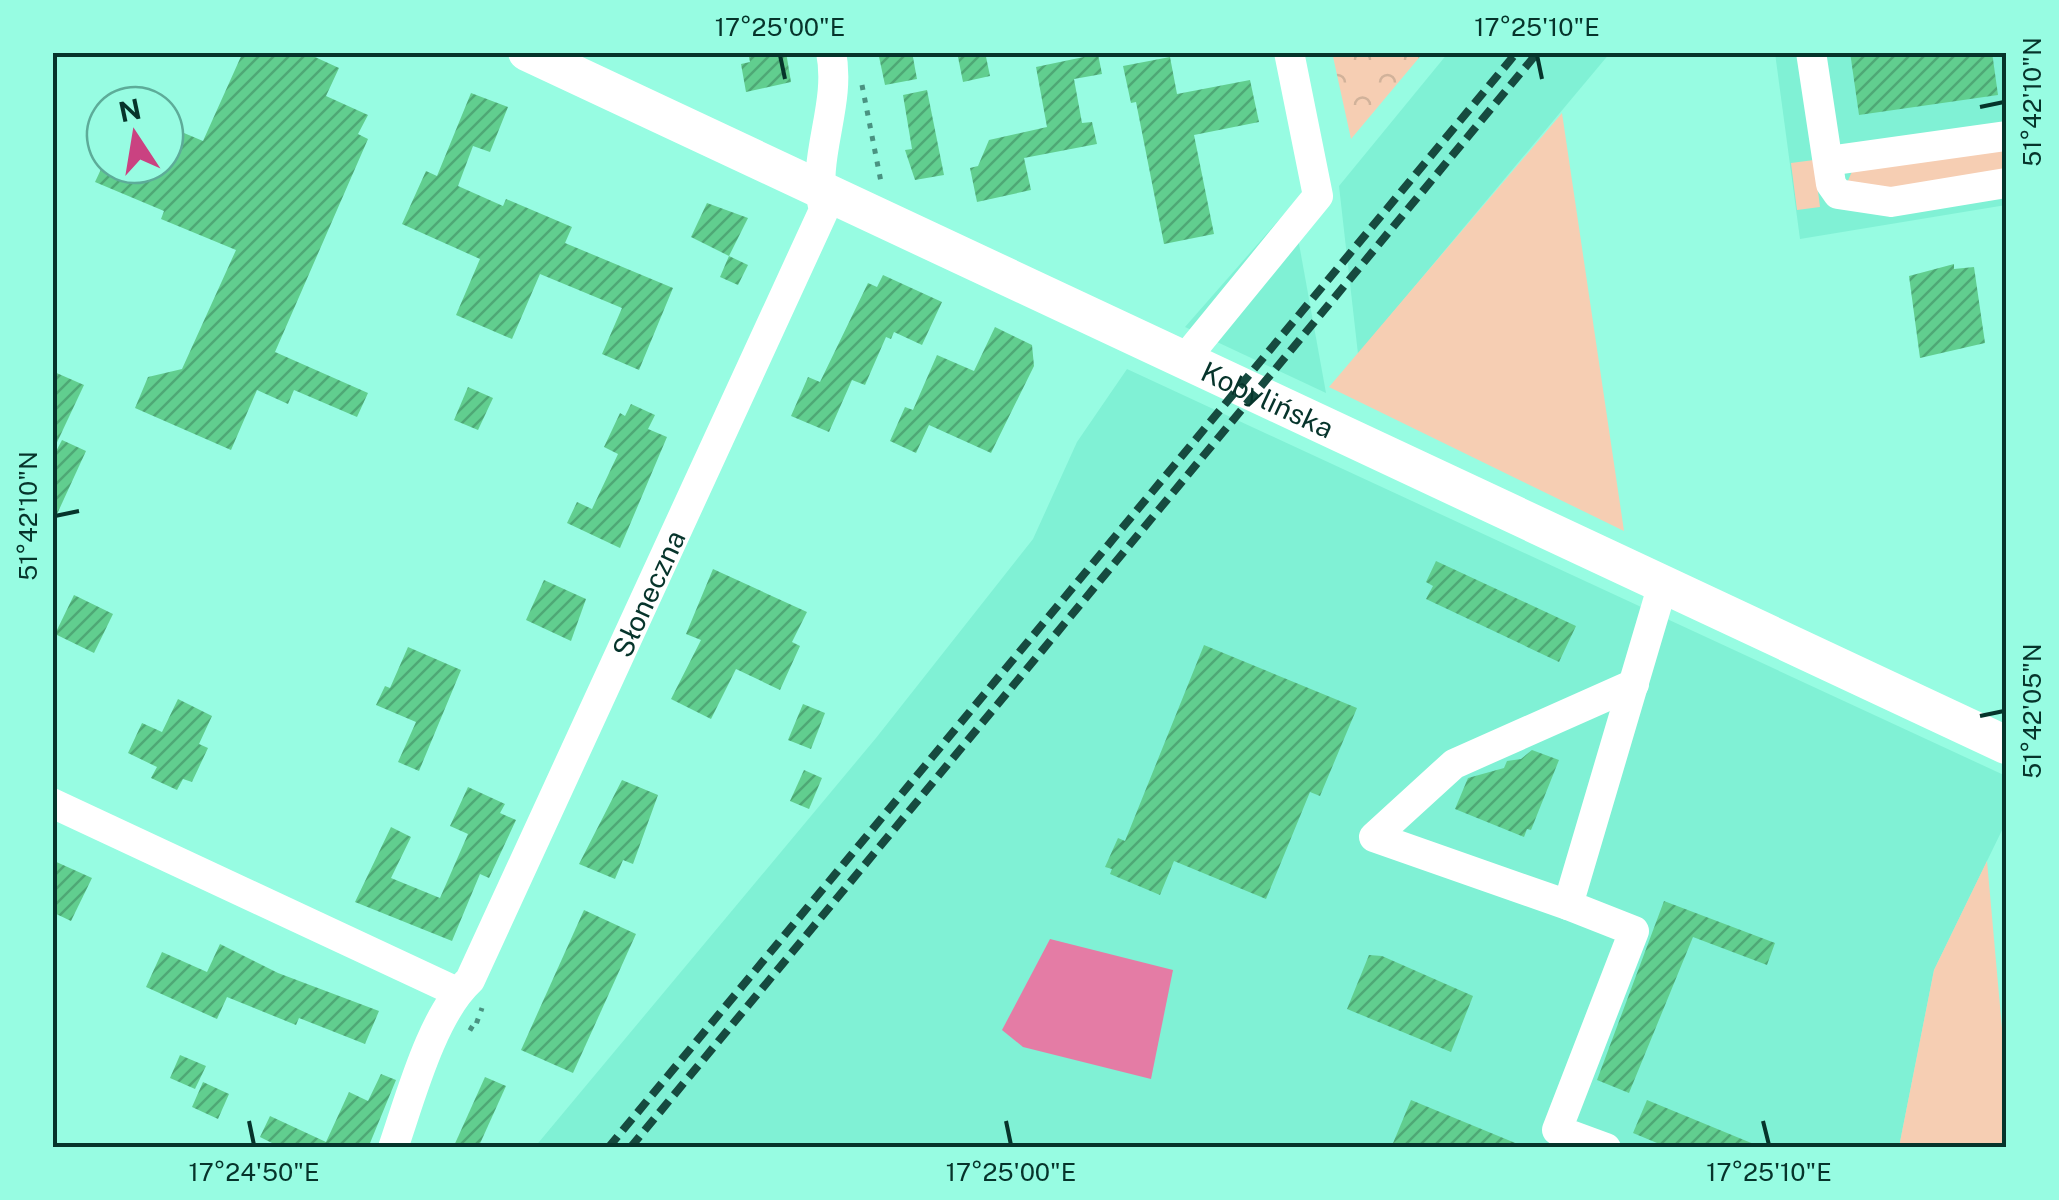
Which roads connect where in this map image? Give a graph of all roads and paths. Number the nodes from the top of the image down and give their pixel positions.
1 (528, 52) edge
2 (831, 52) edge
3 (1289, 52) edge
4 (1811, 52) edge
5 (858, 68) dead end
6 (2006, 136) edge
7 (1828, 161) junction
8 (2006, 183) edge
9 (818, 188) junction
10 (883, 193) dead end
11 (1184, 360) junction
12 (1663, 584) junction
13 (1634, 684) junction
14 (2006, 744) edge
15 (52, 802) edge
16 (1568, 905) junction
17 (457, 992) junction
18 (393, 1148) edge
19 (1606, 1148) edge

1 - 9 main road, Kobylińska
2 - 9 street, Słoneczna
3 - 11 street
4 - 7 street
5 - 10 path
6 - 7 street
7 - 8 street
9 - 11 main road, Kobylińska
9 - 17 street, Słoneczna
11 - 12 main road, Kobylińska
12 - 13 street
12 - 14 main road, Kobylińska
13 - 16 street
13 - 16 street
15 - 17 street
16 - 19 street
17 - 18 street, Słoneczna

